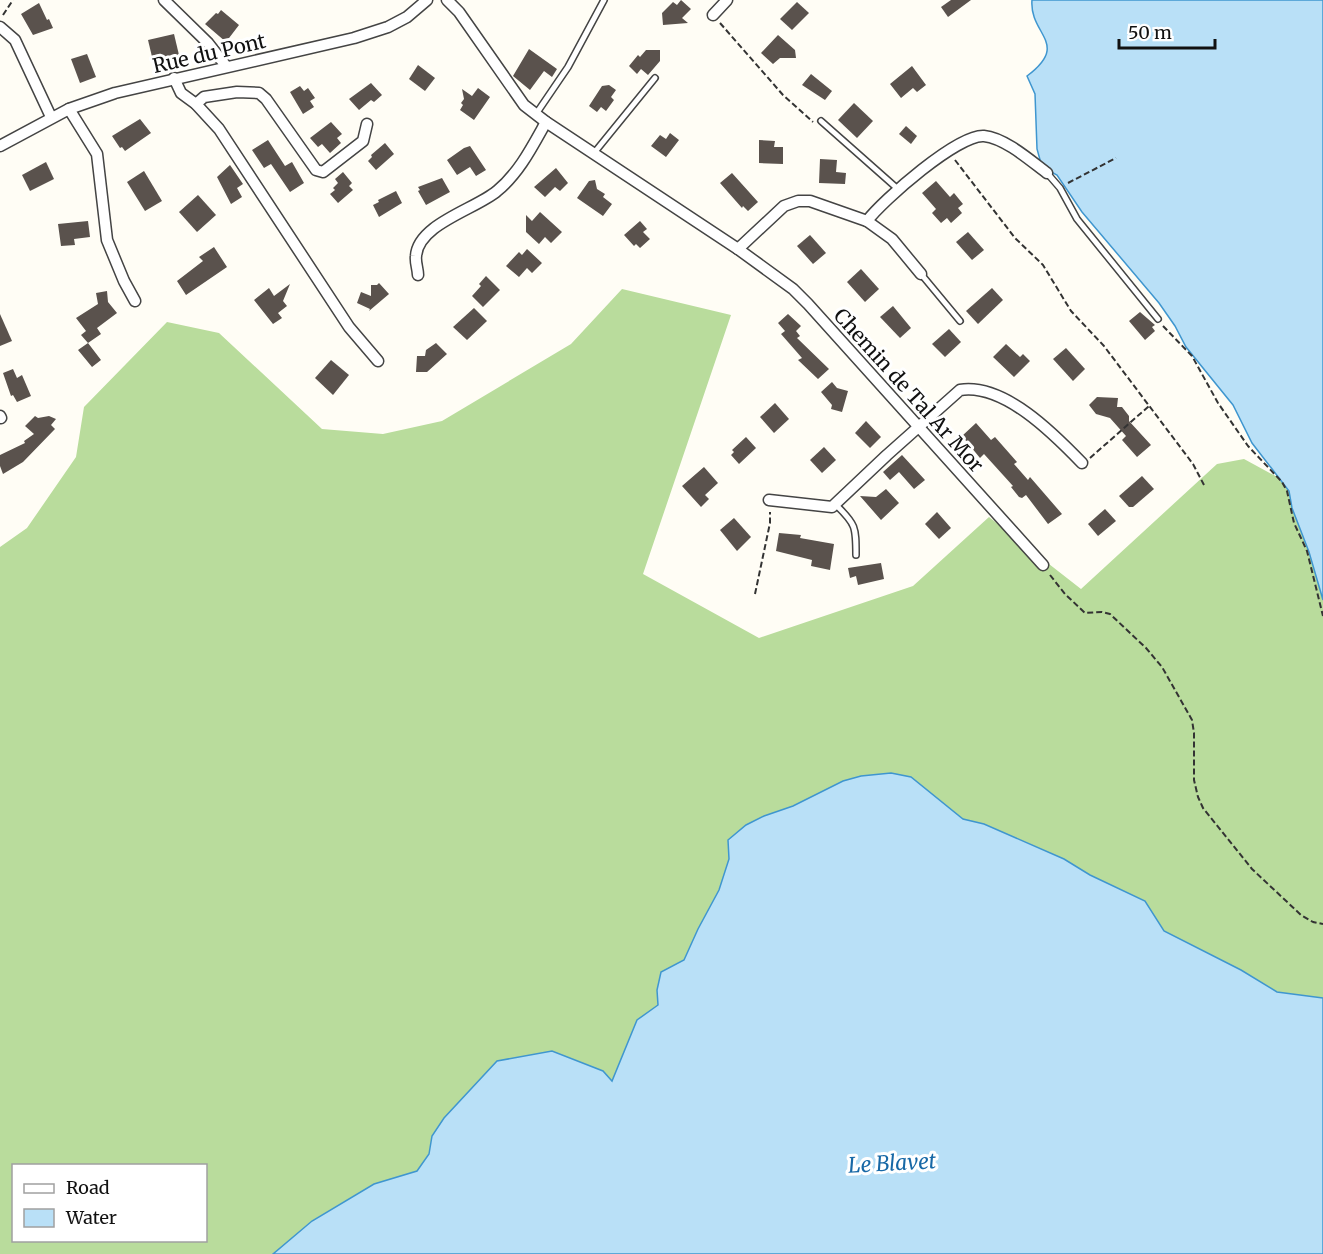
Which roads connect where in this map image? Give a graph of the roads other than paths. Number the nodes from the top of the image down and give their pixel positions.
1 (164, 0) edge
2 (447, 0) edge
3 (604, 0) edge
4 (727, 0) edge
5 (423, 1) edge
6 (713, 15) road end
7 (0, 27) edge
8 (226, 66) junction
9 (174, 78) junction
10 (655, 78) dead end
11 (196, 104) junction
12 (69, 109) junction
13 (536, 114) junction
14 (51, 117) junction
15 (546, 122) junction
16 (819, 123) road end
17 (367, 124) dead end
18 (0, 146) edge
19 (593, 154) junction
20 (1047, 173) joint
21 (899, 190) junction
22 (867, 221) junction
23 (738, 249) junction
24 (921, 274) joint
25 (418, 275) dead end
26 (135, 301) dead end
27 (1158, 319) road end
28 (960, 321) dead end
29 (378, 361) dead end
30 (919, 426) junction
31 (1082, 463) road end
32 (769, 500) road end
33 (835, 504) junction
34 (856, 555) dead end
35 (1043, 565) road end

1 - 8 street
2 - 13 street, Chemin de Tal Ar Mor
3 - 13 lane
4 - 6 street
5 - 8 street, Rue du Pont
7 - 14 street
8 - 9 street, Rue du Pont
9 - 11 street
9 - 12 street, Rue du Pont
10 - 19 lane
11 - 17 street
11 - 29 street
12 - 14 street, Rue du Pont
12 - 26 street
13 - 15 street, Chemin de Tal Ar Mor
14 - 18 street, Rue du Pont
15 - 19 street, Chemin de Tal Ar Mor
15 - 25 street
16 - 21 lane
19 - 23 street, Chemin de Tal Ar Mor
20 - 21 street
20 - 27 lane
21 - 22 street
22 - 23 street
22 - 24 street
23 - 30 street, Chemin de Tal Ar Mor
24 - 28 lane
30 - 31 street
30 - 33 street
30 - 35 street, Chemin de Tal Ar Mor
32 - 33 street
33 - 34 lane

